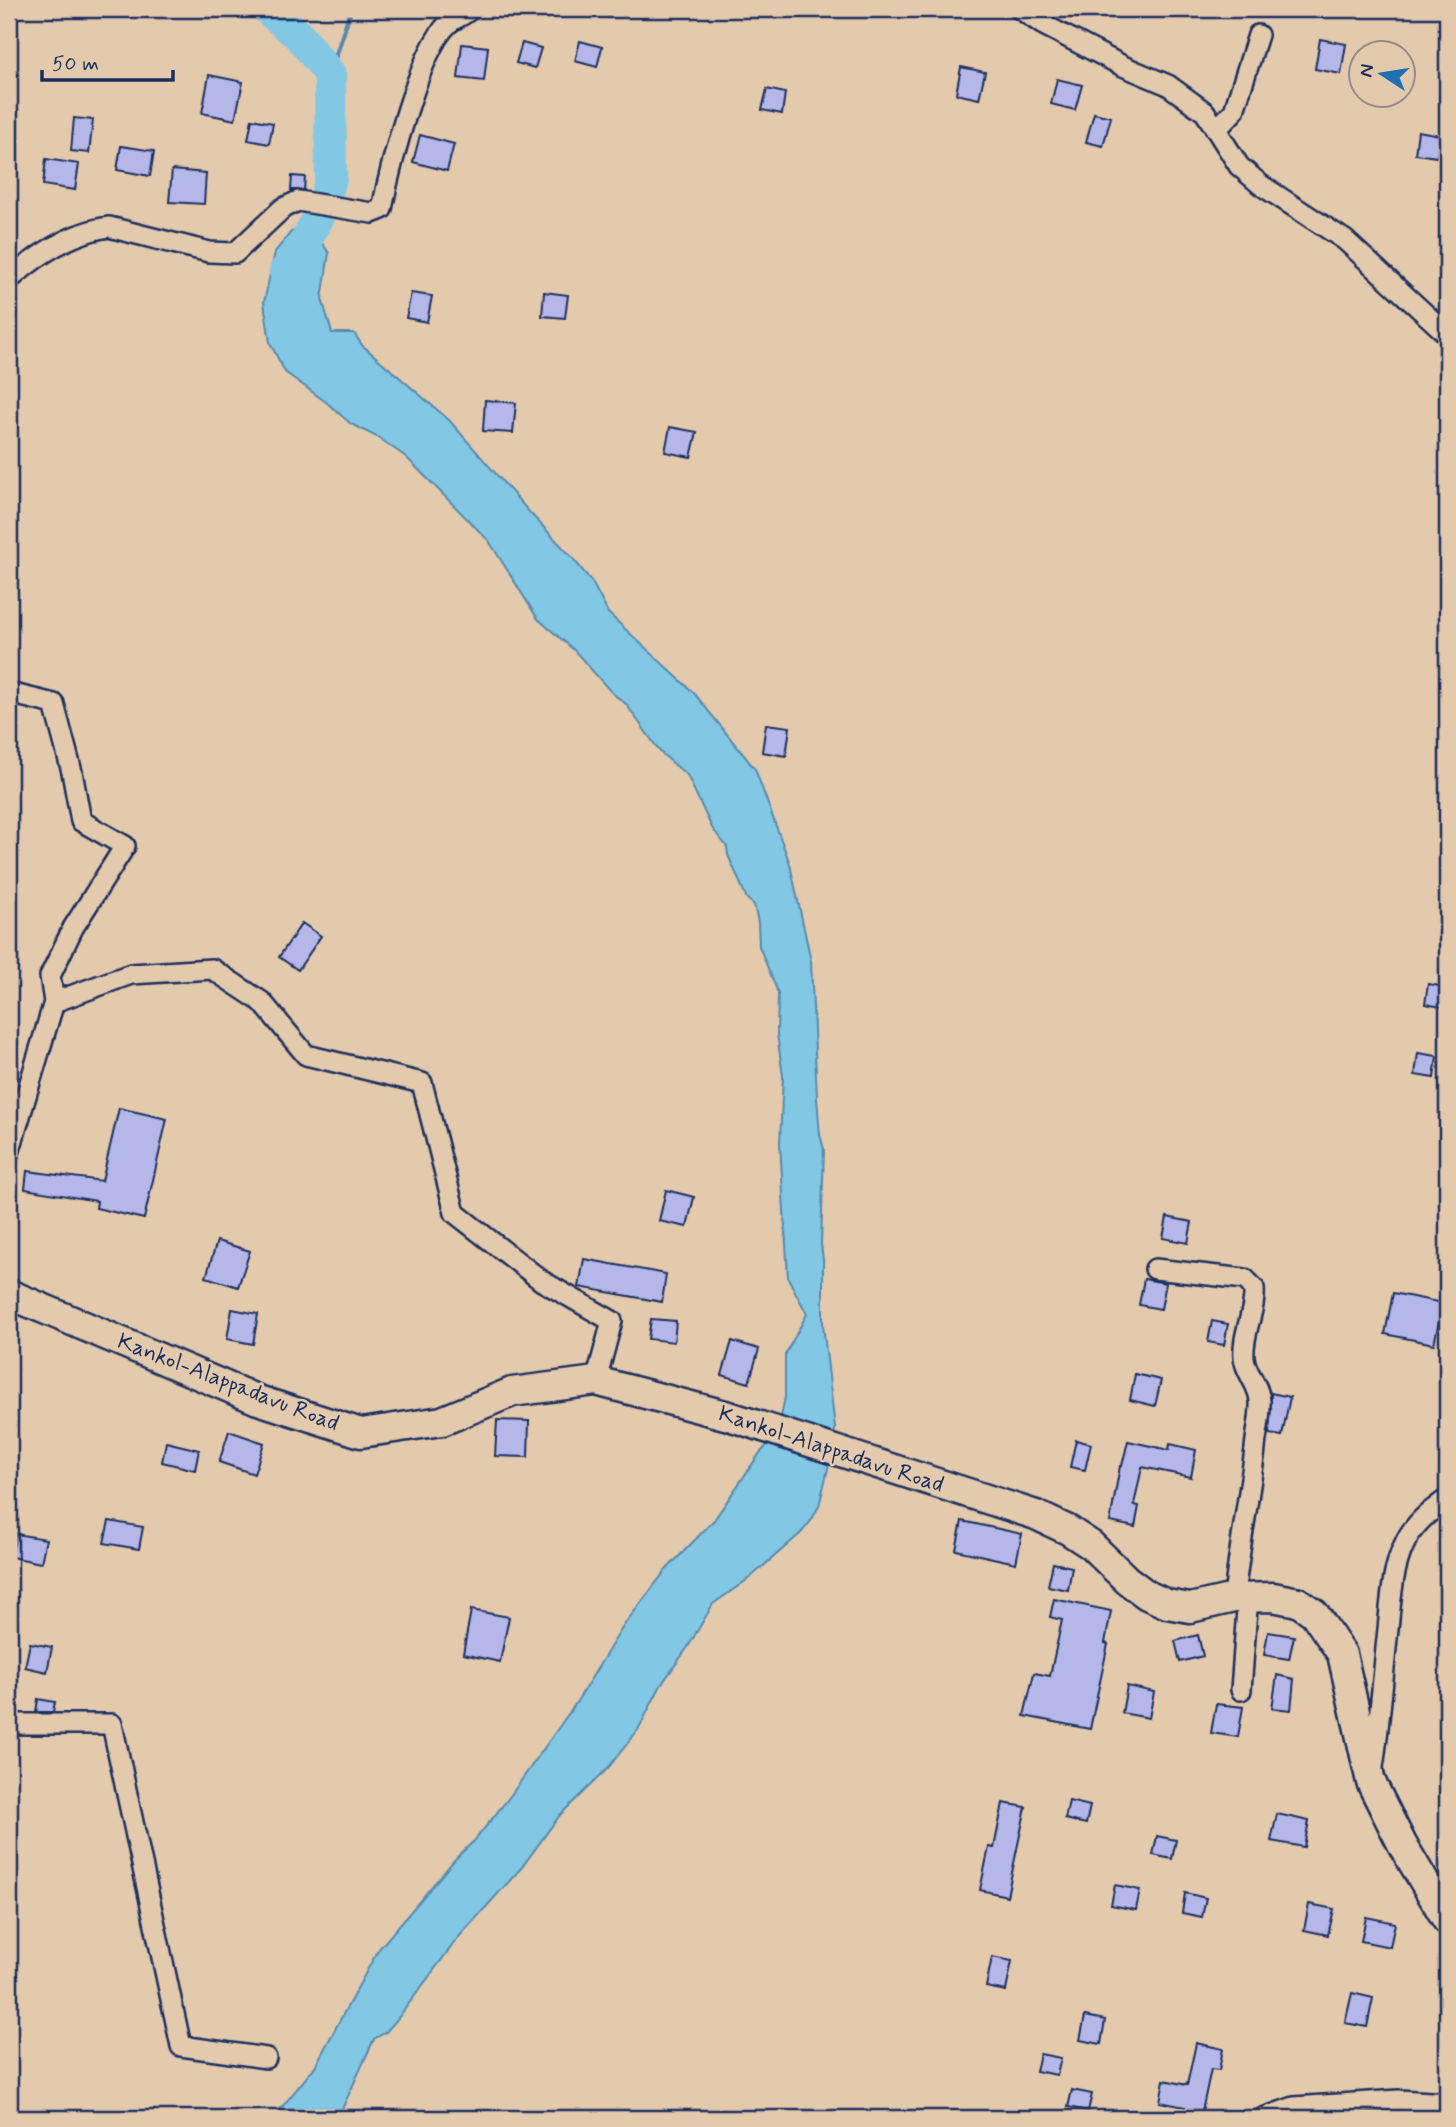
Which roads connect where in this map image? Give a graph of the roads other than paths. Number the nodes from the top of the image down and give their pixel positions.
1 (470, 9) edge
2 (1020, 9) edge
3 (1258, 35) dead end
4 (1216, 130) junction
5 (9, 280) edge
6 (1447, 334) edge
7 (9, 692) edge
8 (54, 1002) junction
9 (9, 1153) edge
10 (1156, 1269) dead end
11 (9, 1294) edge
12 (596, 1381) junction
13 (1447, 1499) edge
14 (1241, 1597) junction
15 (1241, 1690) dead end
16 (9, 1724) edge
17 (1371, 1782) junction
18 (1447, 1920) edge
19 (266, 2058) dead end
20 (1447, 2103) edge
21 (1263, 2118) edge

1 - 5 street
2 - 4 street
3 - 4 street
4 - 6 street
7 - 8 street
8 - 9 street
8 - 12 street
10 - 14 street
11 - 12 main road, Kankol-Alappadavu Road
12 - 14 main road, Kankol-Alappadavu Road
13 - 17 street
14 - 15 street
14 - 17 main road, Kankol-Alappadavu Road
16 - 19 street
17 - 18 main road, Kankol-Alappadavu Road
20 - 21 street

